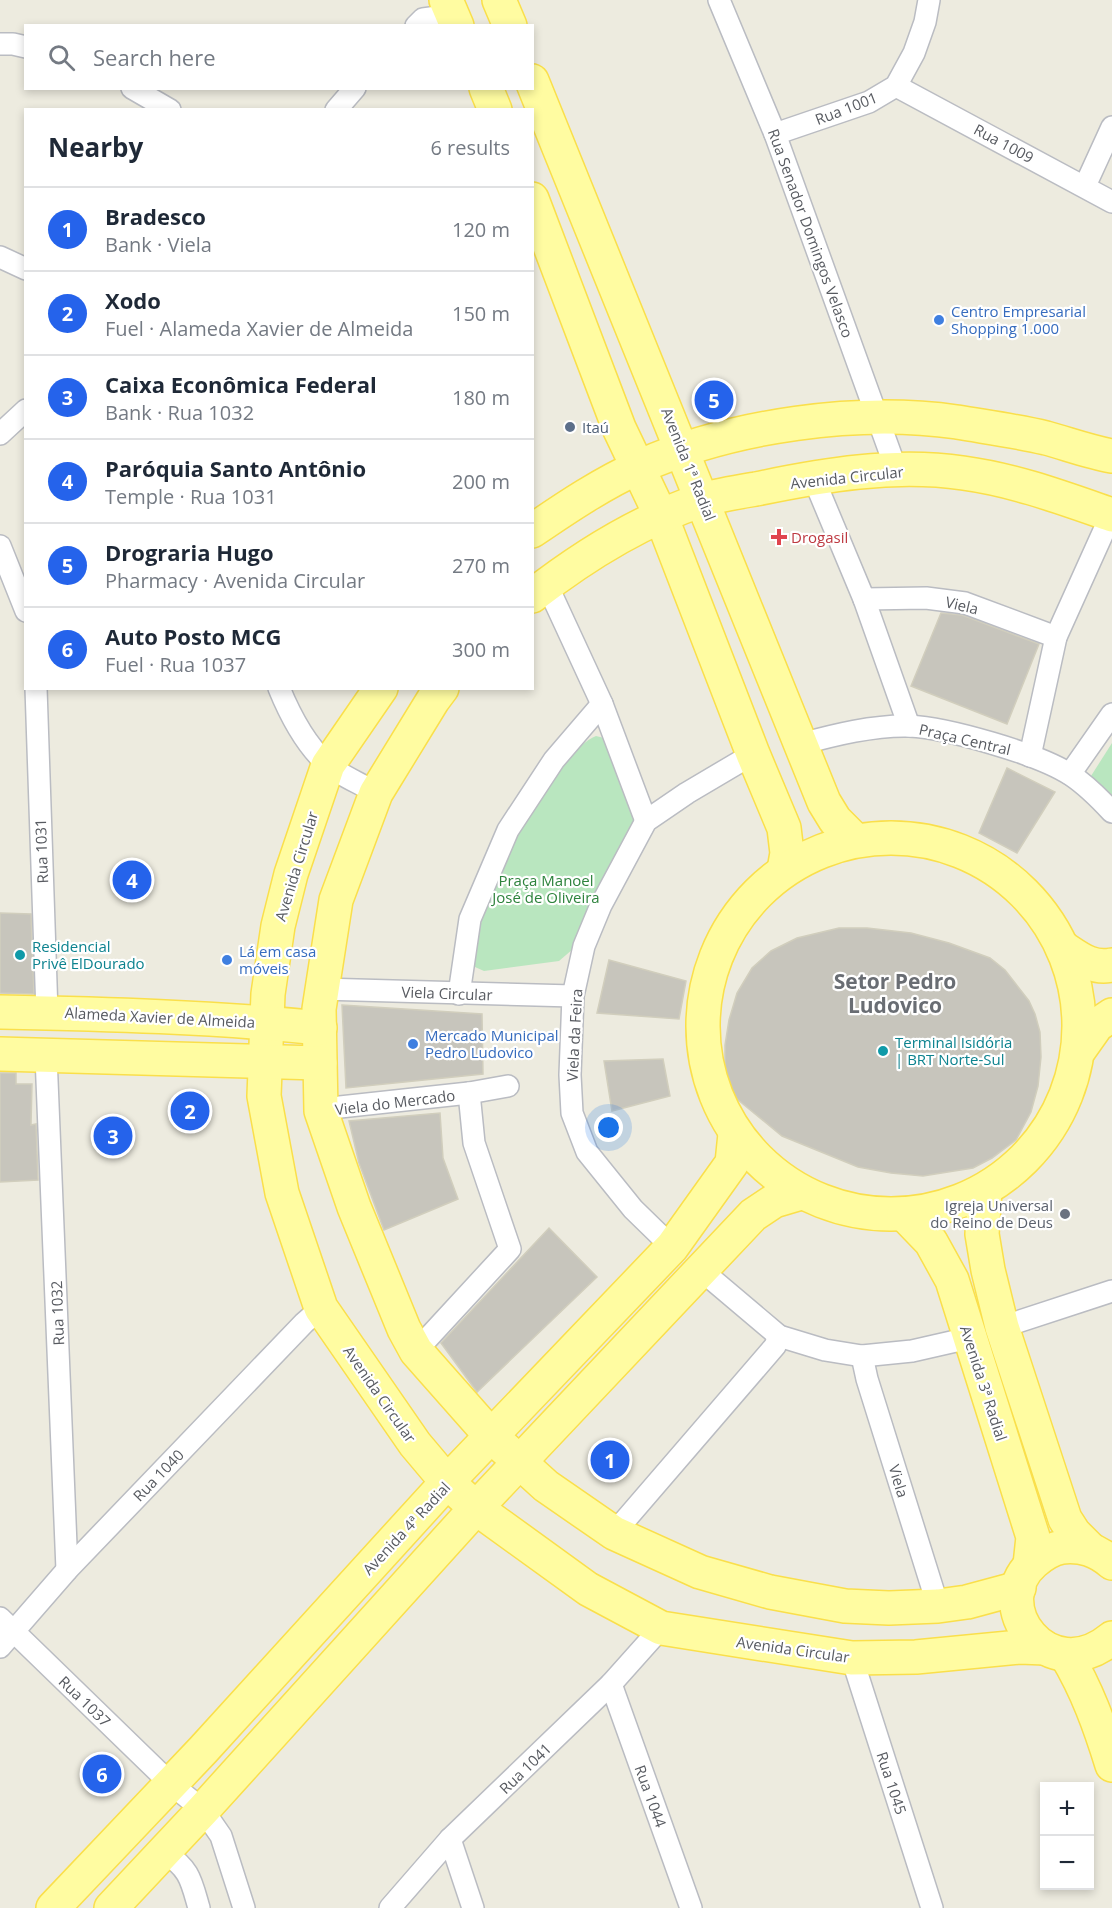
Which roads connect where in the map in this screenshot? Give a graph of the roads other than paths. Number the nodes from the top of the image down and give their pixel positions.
1 (499, 0) edge
2 (719, 0) edge
3 (929, 0) edge
4 (452, 14) edge
5 (418, 24) edge
6 (509, 24) edge
7 (0, 44) edge
8 (24, 47) edge
9 (534, 86) edge
10 (896, 86) junction
11 (135, 90) edge
12 (353, 90) edge
13 (487, 90) edge
14 (167, 108) edge
15 (338, 108) edge
16 (494, 108) edge
17 (1112, 127) edge
18 (775, 134) junction
19 (1085, 186) junction
20 (1112, 202) edge
21 (534, 204) edge
22 (0, 257) edge
23 (24, 268) edge
24 (24, 412) edge
25 (879, 417) junction
26 (0, 434) edge
27 (683, 449) junction
28 (1112, 456) edge
29 (638, 467) junction
30 (896, 469) junction
31 (813, 477) junction
32 (703, 500) junction
33 (1112, 515) edge
34 (661, 516) junction
35 (534, 530) edge
36 (0, 546) edge
37 (540, 590) edge
38 (864, 598) junction
39 (24, 606) edge
40 (1056, 637) junction
41 (36, 690) edge
42 (280, 690) edge
43 (380, 690) edge
44 (440, 690) edge
45 (602, 704) junction
46 (1112, 714) edge
47 (909, 726) junction
48 (801, 744) junction
49 (753, 753) junction
50 (1030, 756) junction
51 (328, 765) junction
52 (1070, 774) junction
53 (376, 793) junction
54 (1112, 812) edge
55 (646, 821) junction
56 (855, 840) junction
57 (784, 870) junction
58 (1065, 949) junction
59 (1112, 965) edge
60 (321, 989) junction
61 (459, 994) junction
62 (573, 996) junction
63 (0, 1012) edge
64 (47, 1013) junction
65 (1112, 1015) edge
66 (266, 1022) junction
67 (320, 1028) junction
68 (1080, 1048) junction
69 (0, 1054) edge
70 (45, 1056) junction
71 (266, 1061) junction
72 (320, 1063) junction
73 (508, 1086) dead end
74 (469, 1093) junction
75 (321, 1111) junction
76 (735, 1134) junction
77 (985, 1191) junction
78 (801, 1194) junction
79 (904, 1214) junction
80 (672, 1247) junction
81 (701, 1270) junction
82 (1112, 1291) edge
83 (321, 1308) junction
84 (1002, 1327) junction
85 (779, 1336) junction
86 (969, 1338) junction
87 (416, 1352) junction
88 (862, 1356) junction
89 (492, 1437) junction
90 (519, 1464) junction
91 (447, 1482) junction
92 (476, 1508) junction
93 (614, 1533) junction
94 (1104, 1556) edge
95 (68, 1570) junction
96 (1024, 1577) junction
97 (845, 1605) junction
98 (938, 1606) junction
99 (661, 1628) junction
100 (5, 1632) edge
101 (1112, 1638) edge
102 (1055, 1651) junction
103 (847, 1658) junction
104 (611, 1684) junction
105 (1112, 1765) edge
106 (171, 1784) junction
107 (203, 1810) junction
108 (450, 1839) junction
109 (164, 1852) junction
110 (53, 1908) edge
111 (111, 1908) edge
112 (199, 1908) edge
113 (244, 1908) edge
114 (390, 1908) edge
115 (473, 1908) edge
116 (691, 1908) edge
117 (932, 1908) edge

1 - 6 main road
2 - 18 street, Rua Senador Domingos Velasco
3 - 10 street, Rua 1001
4 - 5 street
7 - 8 street
9 - 27 main road, Avenida 1ª Radial
10 - 18 street, Rua 1001
10 - 19 street, Rua 1009
11 - 14 street
12 - 15 street
13 - 16 main road
17 - 19 street
18 - 25 street, Rua Senador Domingos Velasco
19 - 20 street, Rua 1009
21 - 29 main road
22 - 23 street
24 - 26 street
25 - 27 main road
25 - 28 main road
25 - 30 street, Rua Senador Domingos Velasco
27 - 29 main road
27 - 32 main road, Avenida 1ª Radial
29 - 34 main road
29 - 35 main road
30 - 31 main road, Avenida Circular
30 - 33 main road, Avenida Circular
31 - 32 main road, Avenida Circular
31 - 38 street
32 - 34 main road, Avenida Circular
32 - 48 main road, Avenida 1ª Radial
33 - 40 street
34 - 37 main road, Avenida Circular
34 - 49 main road
36 - 39 street
37 - 45 street
38 - 40 street, Viela
38 - 47 street
40 - 50 street
41 - 64 street, Rua 1031
42 - 51 street
43 - 51 main road, Avenida Circular
44 - 53 main road
45 - 55 street
45 - 61 street
46 - 52 street
47 - 48 street, Praça Central
47 - 50 street, Praça Central
48 - 56 main road, Avenida 1ª Radial
49 - 55 street, Viela da Feira
49 - 57 main road
50 - 52 street, Praça Central
51 - 53 street
51 - 66 main road, Avenida Circular
52 - 54 street, Praça Central
53 - 60 main road
55 - 62 street, Viela da Feira
56 - 57 main road
56 - 58 main road
57 - 76 main road
58 - 59 main road
58 - 68 main road
60 - 61 street, Viela Circular
60 - 67 main road
61 - 62 street, Viela Circular
62 - 80 street, Viela da Feira
63 - 64 main road, Alameda Xavier de Almeida
64 - 66 main road, Alameda Xavier de Almeida
65 - 68 main road
66 - 67 main road, Alameda Xavier de Almeida
66 - 71 main road, Avenida Circular
67 - 72 main road
68 - 77 main road
69 - 70 main road
70 - 71 main road
70 - 95 street, Rua 1032
71 - 72 main road
71 - 83 main road, Avenida Circular
72 - 75 main road
73 - 74 street, Viela do Mercado
74 - 75 street, Viela do Mercado
74 - 87 street, Viela do Mercado
75 - 87 main road
76 - 78 main road
76 - 80 main road, Avenida 4ª Radial
77 - 79 main road
77 - 84 main road
78 - 79 main road
78 - 81 main road
79 - 86 main road, Avenida 3ª Radial
80 - 89 main road, Avenida 4ª Radial
81 - 85 street
81 - 90 main road
82 - 84 street
83 - 91 main road, Avenida Circular
83 - 95 street, Rua 1040
84 - 94 main road
85 - 88 street
85 - 93 street
86 - 88 street
86 - 96 main road, Avenida 3ª Radial
87 - 89 main road
88 - 98 street, Viela
89 - 90 main road
89 - 91 main road, Avenida 4ª Radial
90 - 92 main road
90 - 93 main road
91 - 92 main road, Avenida Circular
91 - 106 main road, Avenida 4ª Radial
92 - 99 main road, Avenida Circular
92 - 107 main road
93 - 97 main road
94 - 96 main road
95 - 100 street, Rua 1040
96 - 98 main road
96 - 102 main road, Avenida 3ª Radial
97 - 98 main road
97 - 103 main road
99 - 103 main road, Avenida Circular
99 - 104 street, Rua 1041
100 - 106 street, Rua 1037
101 - 102 main road, Avenida Circular
102 - 103 main road, Avenida Circular
102 - 105 main road
103 - 117 street, Rua 1045
104 - 108 street, Rua 1041
104 - 116 street, Rua 1044
106 - 107 street, Rua 1037
106 - 110 main road, Avenida 4ª Radial
107 - 109 main road
107 - 113 street, Rua 1037
108 - 114 street, Rua 1041
108 - 115 street
109 - 111 main road
109 - 112 street

